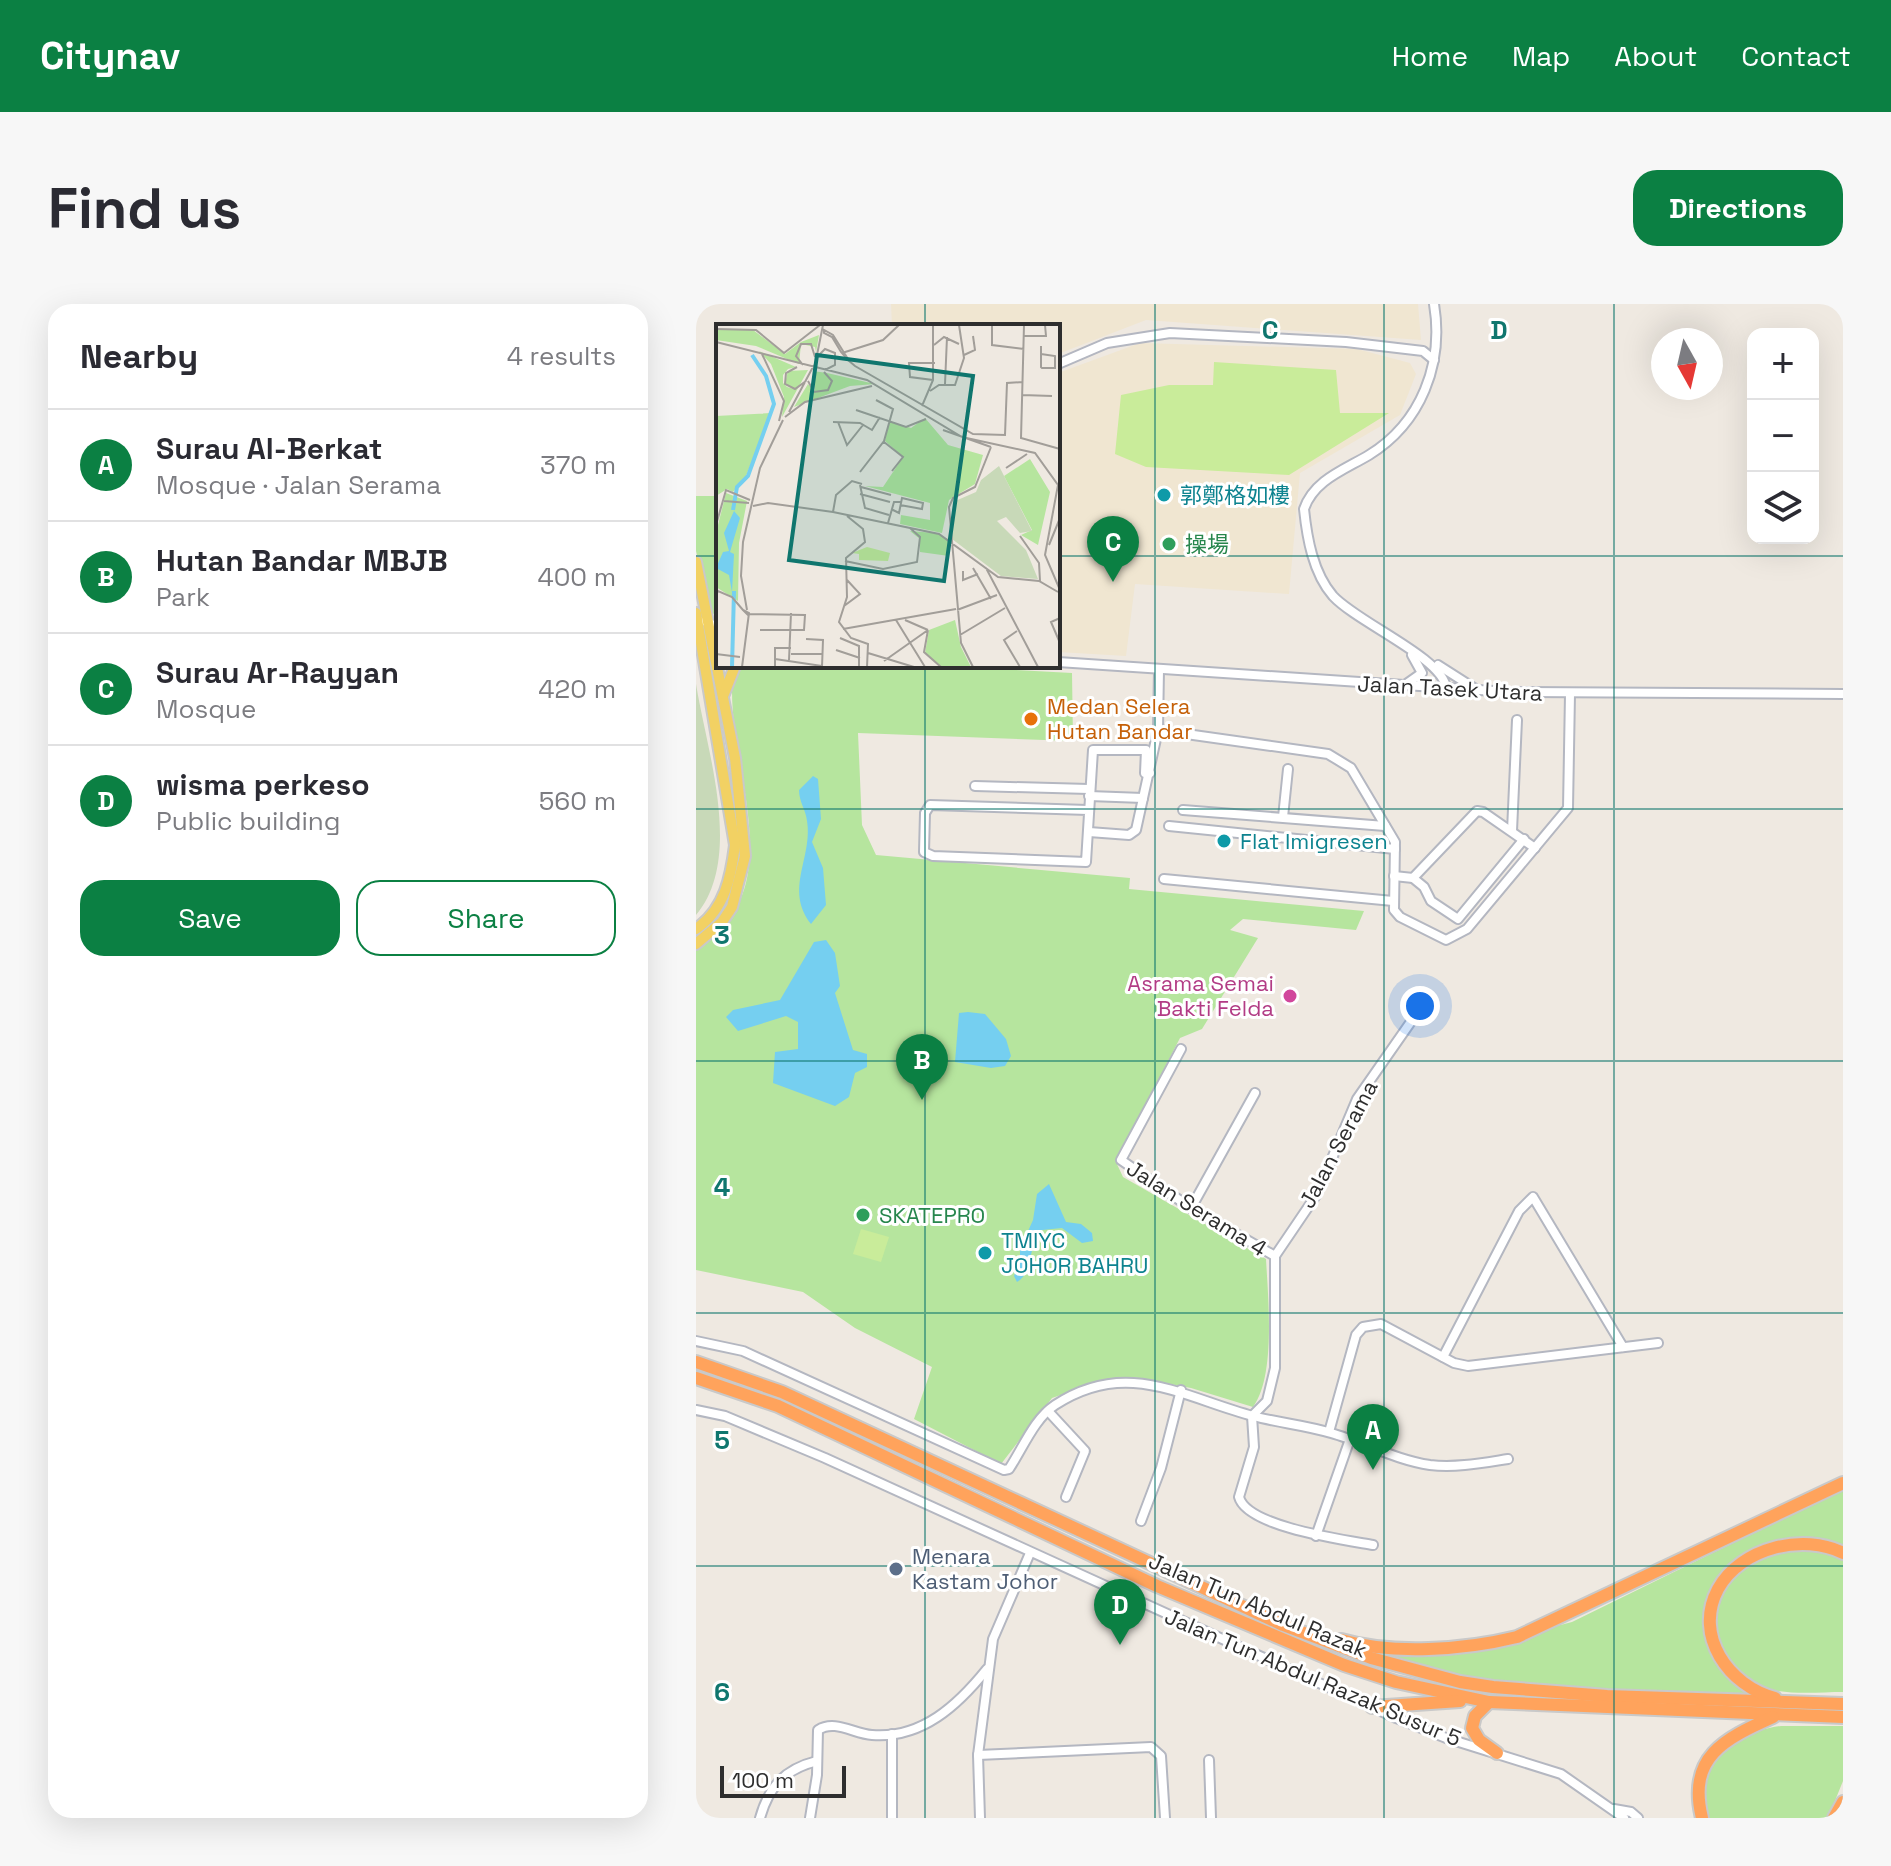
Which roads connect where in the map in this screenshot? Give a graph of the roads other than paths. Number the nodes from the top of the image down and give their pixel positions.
1 (1434, 304) edge
2 (1434, 360) junction
3 (1060, 363) edge
4 (696, 562) edge
5 (696, 616) edge
6 (714, 626) edge
7 (1407, 648) junction
8 (1420, 656) junction
9 (1060, 662) edge
10 (720, 668) edge
11 (734, 668) edge
12 (1159, 670) junction
13 (1404, 686) junction
14 (1446, 688) junction
15 (1477, 690) junction
16 (1570, 694) junction
17 (1843, 694) edge
18 (724, 695) junction
19 (1517, 720) dead end
20 (1158, 730) junction
21 (1288, 769) dead end
22 (1150, 773) junction
23 (975, 786) dead end
24 (1035, 787) junction
25 (1089, 792) junction
26 (1143, 798) junction
27 (1034, 808) junction
28 (1088, 810) junction
29 (1183, 810) dead end
30 (1283, 817) junction
31 (1169, 826) dead end
32 (1385, 826) junction
33 (1512, 831) junction
34 (1089, 832) junction
35 (1529, 844) junction
36 (1395, 849) junction
37 (1397, 876) junction
38 (1413, 878) junction
39 (1164, 879) dead end
40 (1393, 901) junction
41 (1400, 917) junction
42 (1390, 924) dead end
43 (696, 929) edge
44 (696, 944) edge
45 (1417, 1013) dead end
46 (1181, 1049) dead end
47 (1255, 1093) dead end
48 (1191, 1208) junction
49 (1275, 1256) junction
50 (696, 1341) edge
51 (1658, 1343) dead end
52 (1623, 1347) junction
53 (1443, 1357) junction
54 (696, 1362) edge
55 (696, 1378) edge
56 (1181, 1390) junction
57 (696, 1410) edge
58 (1048, 1411) junction
59 (1252, 1416) junction
60 (1329, 1432) junction
61 (1350, 1439) junction
62 (1508, 1459) dead end
63 (1843, 1483) edge
64 (1066, 1497) dead end
65 (1141, 1521) dead end
66 (1316, 1536) junction
67 (1373, 1545) dead end
68 (1030, 1553) junction
69 (1843, 1553) edge
70 (1283, 1625) junction
71 (987, 1669) junction
72 (966, 1694) junction
73 (1476, 1700) junction
74 (983, 1701) junction
75 (1489, 1702) junction
76 (1793, 1702) junction
77 (1843, 1704) edge
78 (1372, 1707) junction
79 (1776, 1716) junction
80 (1843, 1717) edge
81 (892, 1734) junction
82 (1497, 1753) junction
83 (978, 1755) junction
84 (1209, 1760) dead end
85 (817, 1761) junction
86 (1843, 1802) edge
87 (1619, 1815) edge
88 (760, 1818) edge
89 (810, 1818) edge
90 (892, 1818) edge
91 (980, 1818) edge
92 (1165, 1818) edge
93 (1211, 1818) edge
94 (1638, 1818) edge
95 (1702, 1818) edge
96 (1834, 1818) edge

1 - 2 street
2 - 3 street
2 - 7 street
4 - 6 main road
5 - 6 street
5 - 43 main road
7 - 8 street
7 - 13 street
8 - 14 street
8 - 15 street
9 - 12 street, Jalan Tasek Utara
10 - 18 main road
11 - 18 main road
12 - 13 street, Jalan Tasek Utara
12 - 20 street
13 - 14 street, Jalan Tasek Utara
14 - 15 street, Jalan Tasek Utara
15 - 16 street, Jalan Tasek Utara
16 - 17 street, Jalan Tasek Utara
16 - 35 street
18 - 44 main road
19 - 33 street
20 - 22 street
20 - 32 street
21 - 30 street
22 - 25 street
22 - 26 street
23 - 24 street
24 - 25 street
24 - 27 street
25 - 26 street
25 - 28 street
26 - 34 street
27 - 28 street
27 - 34 street
28 - 34 street
29 - 30 street
30 - 32 street
31 - 36 street
32 - 36 street
33 - 35 street
33 - 38 street
35 - 38 street
35 - 41 street
36 - 37 street
37 - 38 street
37 - 40 street
39 - 40 street
40 - 41 street
41 - 42 street
45 - 49 street, Jalan Serama
46 - 48 street, Jalan Serama 4
47 - 48 street
48 - 49 street, Jalan Serama 4
49 - 59 street
50 - 58 street
51 - 52 street
52 - 53 street
52 - 53 street
53 - 60 street
54 - 70 highway, Jalan Tun Abdul Razak
55 - 73 highway, Jalan Tun Abdul Razak
56 - 58 street
56 - 59 street
56 - 65 street
57 - 68 street, Jalan Tun Abdul Razak Susur 5
58 - 64 street
59 - 60 street
59 - 66 street
60 - 61 street
61 - 62 street
61 - 66 street
63 - 70 highway
66 - 67 street
68 - 71 street
68 - 78 street, Jalan Tun Abdul Razak Susur 5
69 - 76 highway
70 - 76 highway, Jalan Tun Abdul Razak
71 - 72 street
71 - 74 street
72 - 74 street
72 - 81 street
73 - 75 highway, Jalan Tun Abdul Razak
73 - 78 highway
74 - 83 street
75 - 79 highway, Jalan Tun Abdul Razak
75 - 82 highway
76 - 77 highway, Jalan Tun Abdul Razak
78 - 82 street, Jalan Tun Abdul Razak Susur 5
79 - 80 highway, Jalan Tun Abdul Razak
79 - 95 highway
81 - 85 street
81 - 90 street
82 - 87 street, Jalan Tun Abdul Razak Susur 5
83 - 91 street
83 - 92 street
84 - 93 street
85 - 88 street
85 - 89 street
86 - 96 highway
87 - 94 street, Jalan Tun Abdul Razak Susur 5

